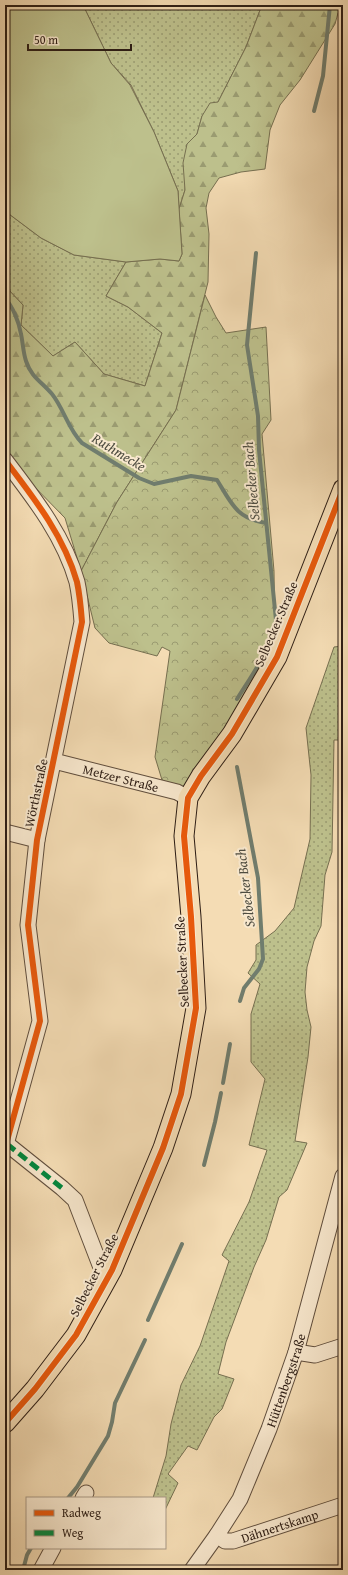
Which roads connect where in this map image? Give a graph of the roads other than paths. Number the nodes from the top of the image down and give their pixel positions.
1 (5, 460) edge
2 (343, 489) edge
3 (54, 761) junction
4 (188, 798) junction
5 (5, 832) edge
6 (37, 840) junction
7 (6, 1146) edge
8 (343, 1176) edge
9 (112, 1270) junction
10 (343, 1346) edge
11 (296, 1352) junction
12 (5, 1424) edge
13 (343, 1505) edge
14 (217, 1535) junction
15 (52, 1549) edge
16 (41, 1570) edge
17 (192, 1570) edge

1 - 3 street, Wörthstraße
2 - 4 main road, Selbecker Straße
3 - 4 street, Metzer Straße
3 - 6 street, Wörthstraße
4 - 9 main road, Selbecker Straße
5 - 6 street
6 - 7 street, Wörthstraße
7 - 9 street
8 - 11 street, Hüttenbergstraße
9 - 12 main road, Selbecker Straße
10 - 11 street
11 - 14 street, Hüttenbergstraße
13 - 14 street, Dähnertskamp
14 - 17 street, Hüttenbergstraße
15 - 16 street

